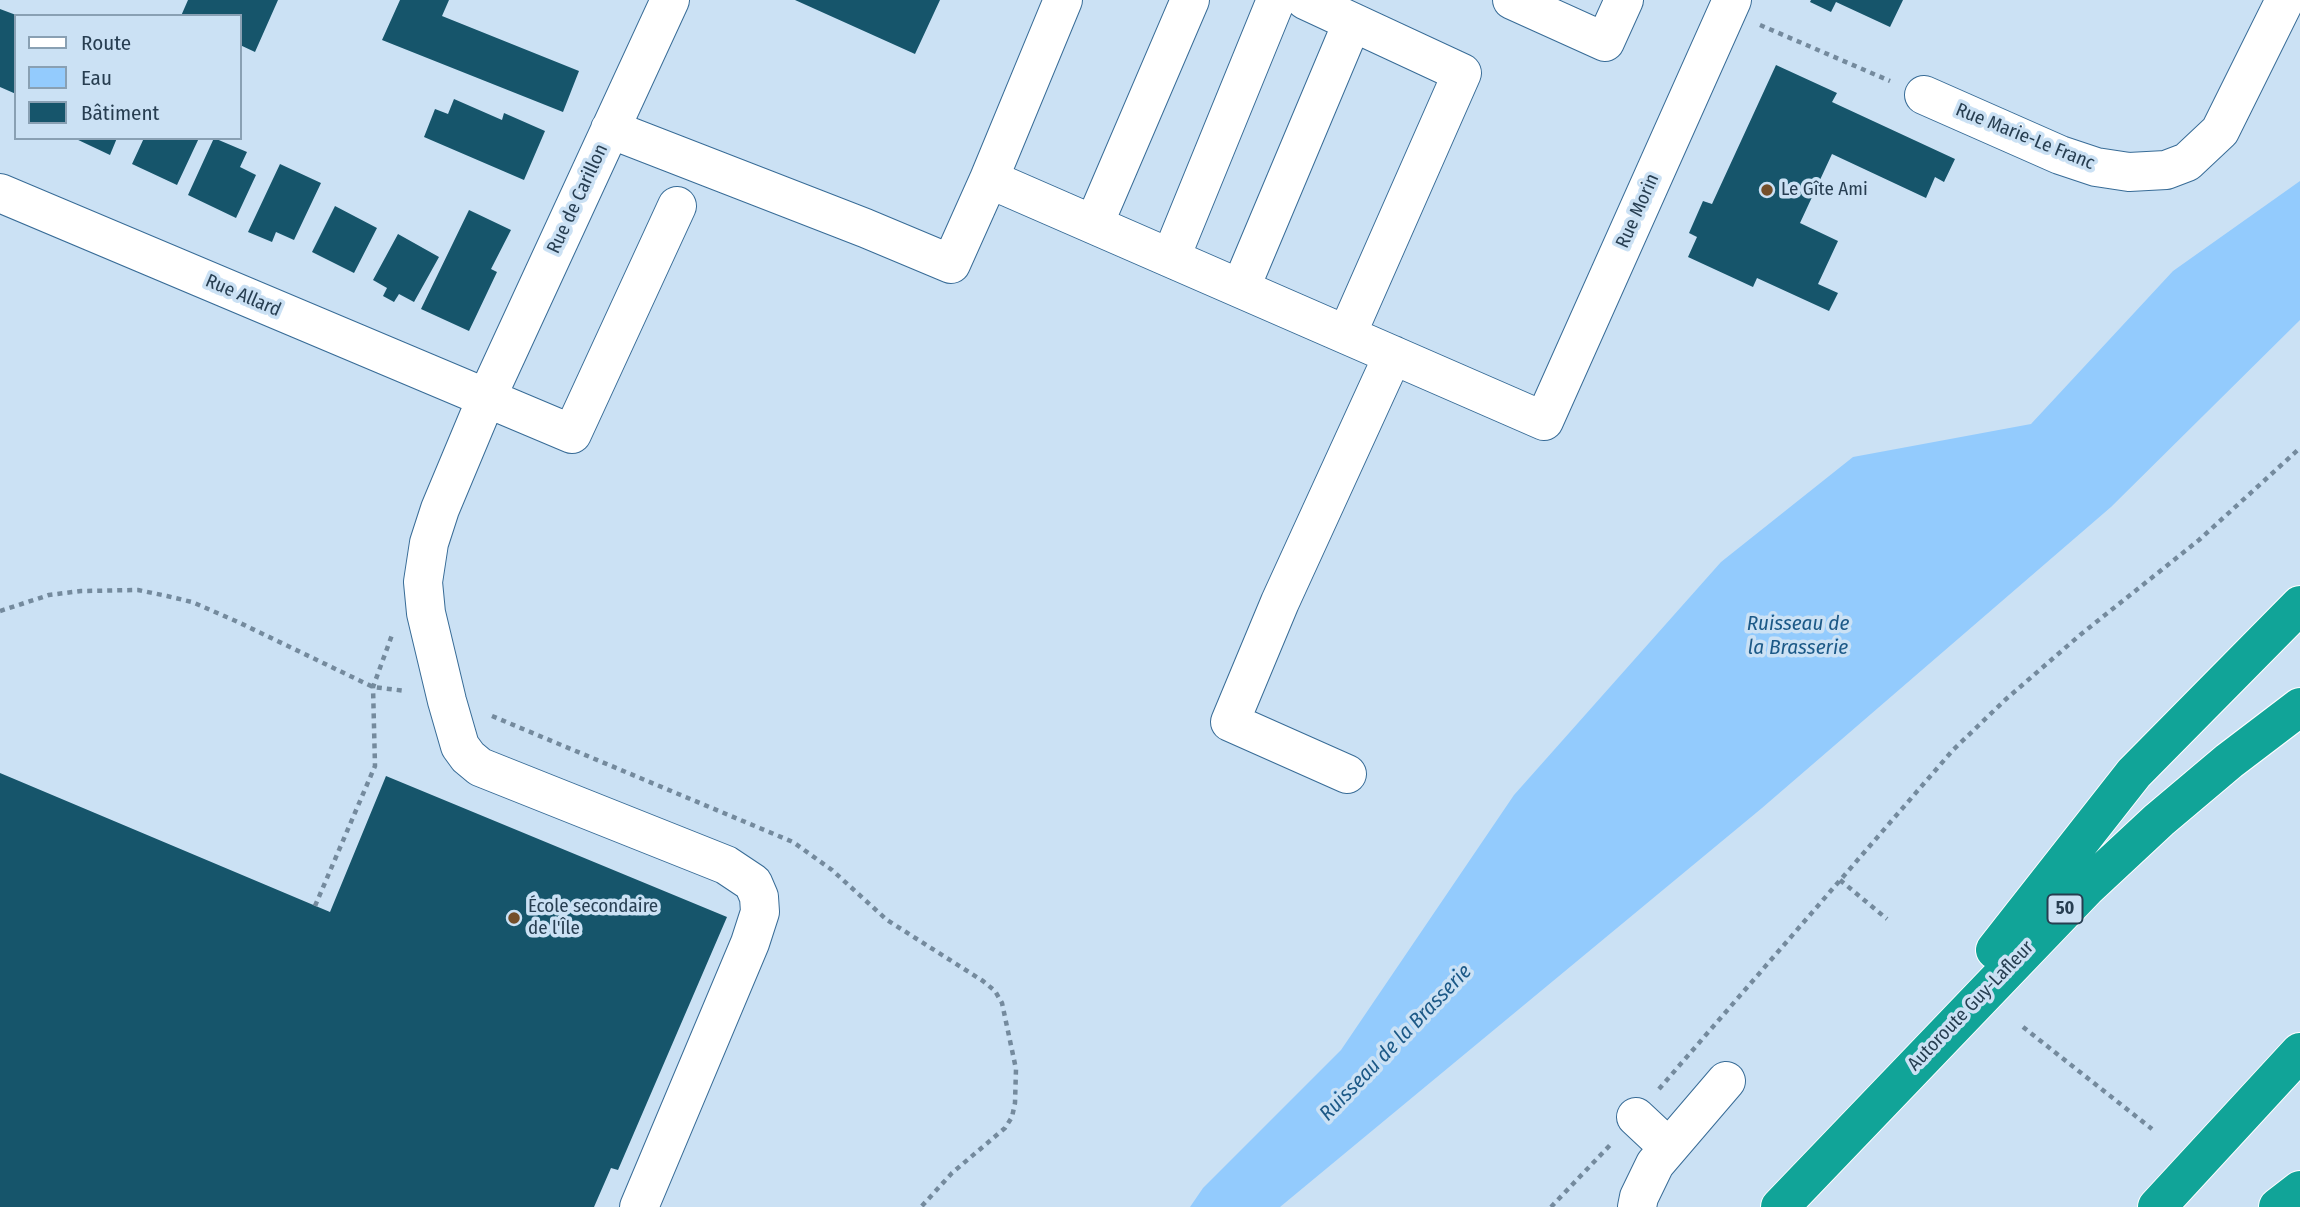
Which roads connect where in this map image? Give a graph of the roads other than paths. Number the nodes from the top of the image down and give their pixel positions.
1 (670, 0) edge
2 (1063, 0) edge
3 (1190, 0) edge
4 (1276, 0) edge
5 (1305, 0) edge
6 (1512, 0) edge
7 (1624, 0) edge
8 (2285, 0) edge
9 (1729, 5) edge
10 (1364, 17) edge
11 (1924, 95) road end
12 (610, 129) junction
13 (989, 179) junction
14 (0, 193) edge
15 (677, 206) dead end
16 (1094, 224) junction
17 (1171, 257) junction
18 (1241, 288) junction
19 (1347, 334) junction
20 (1393, 355) junction
21 (486, 399) junction
22 (2300, 605) edge
23 (2300, 707) edge
24 (1347, 774) dead end
25 (2300, 1052) edge
26 (1726, 1080) dead end
27 (1636, 1117) road end
28 (1851, 1133) junction
29 (1668, 1147) junction
30 (2300, 1190) edge
31 (639, 1207) edge
32 (1637, 1207) edge
33 (1780, 1207) edge
34 (2157, 1207) edge
35 (2278, 1207) edge

1 - 12 street, Rue de Carillon
2 - 13 street
3 - 16 street
4 - 17 street
5 - 10 street
6 - 7 street
8 - 11 street, Rue Marie-Le Franc
9 - 20 street, Rue Morin
10 - 18 street
10 - 19 street
12 - 13 street
12 - 21 street, Rue de Carillon
13 - 16 street
14 - 21 street, Rue Allard
15 - 21 street, Rue Allard
16 - 17 street
17 - 18 street
18 - 19 street
19 - 20 street
20 - 24 street
21 - 31 street, Rue de Carillon
22 - 28 highway
23 - 28 highway, Autoroute Guy-Lafleur / 50
25 - 34 highway
26 - 29 street
27 - 29 street
28 - 33 highway, Autoroute Guy-Lafleur / 50
29 - 32 street
30 - 35 highway

